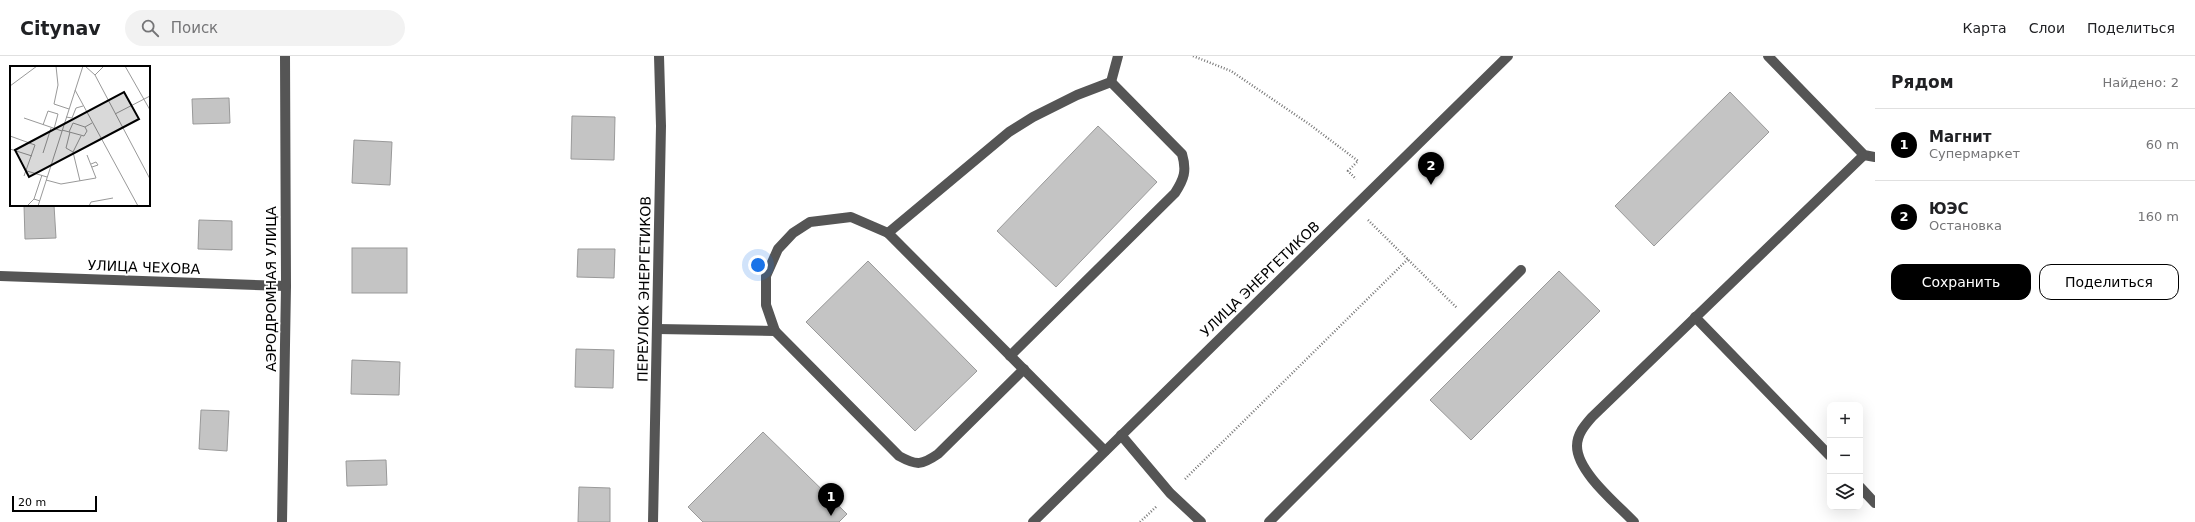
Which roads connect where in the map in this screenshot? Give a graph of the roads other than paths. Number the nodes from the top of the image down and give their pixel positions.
1 (285, 56) edge
2 (659, 56) edge
3 (1118, 56) edge
4 (1508, 56) edge
5 (1768, 56) edge
6 (1111, 82) junction
7 (1864, 155) junction
8 (1875, 157) edge
9 (888, 233) junction
10 (1521, 270) dead end
11 (0, 276) edge
12 (286, 286) junction
13 (1695, 317) junction
14 (657, 329) junction
15 (775, 331) junction
16 (1010, 356) junction
17 (1024, 369) junction
18 (1121, 435) junction
19 (1105, 451) junction
20 (1827, 453) edge
21 (1863, 490) edge
22 (1875, 503) edge
23 (282, 522) edge
24 (653, 522) edge
25 (1033, 522) edge
26 (1201, 522) edge
27 (1269, 522) edge
28 (1634, 522) edge

1 - 12 street, АЭРОДРОМНАЯ УЛИЦА
2 - 14 street, ПЕРЕУЛОК ЭНЕРГЕТИКОВ
3 - 6 street
4 - 18 street, УЛИЦА ЭНЕРГЕТИКОВ
5 - 7 street
6 - 9 street
6 - 16 street
7 - 8 street
7 - 13 street
9 - 15 street
9 - 16 street
10 - 27 street
11 - 12 street, УЛИЦА ЧЕХОВА
12 - 23 street, АЭРОДРОМНАЯ УЛИЦА
13 - 20 street
13 - 28 street
14 - 15 street
14 - 24 street, ПЕРЕУЛОК ЭНЕРГЕТИКОВ
15 - 17 street
16 - 17 street
17 - 19 street
18 - 19 street, УЛИЦА ЭНЕРГЕТИКОВ
18 - 26 street
19 - 25 street, УЛИЦА ЭНЕРГЕТИКОВ
21 - 22 street

